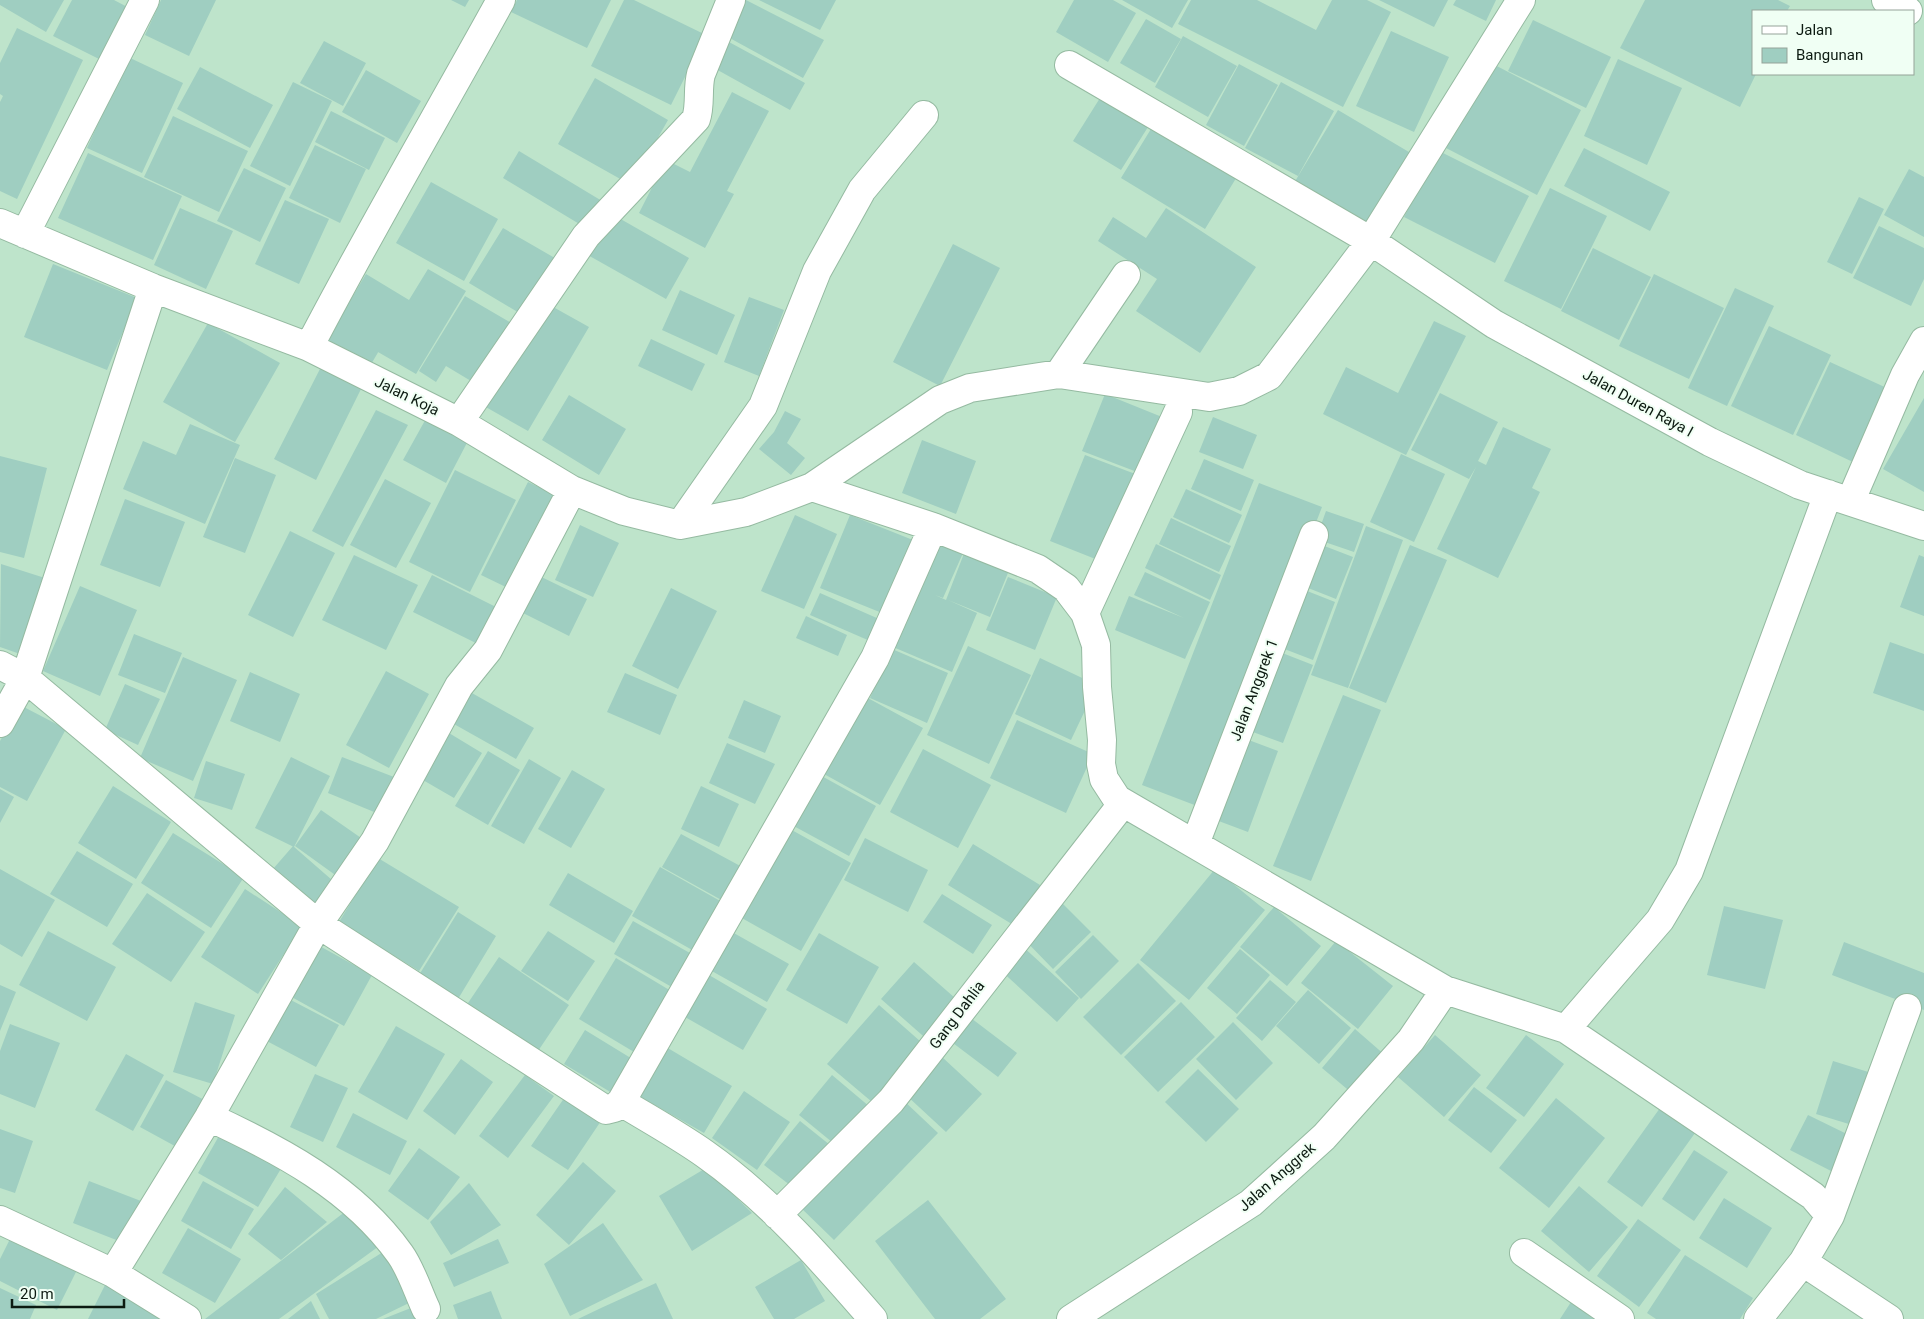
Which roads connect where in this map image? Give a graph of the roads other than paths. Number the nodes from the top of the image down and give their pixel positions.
1 (146, 0) edge
2 (501, 0) edge
3 (732, 0) edge
4 (1521, 0) edge
5 (1886, 0) edge
6 (1906, 10) edge
7 (1069, 65) dead end
8 (924, 115) dead end
9 (0, 223) edge
10 (25, 234) junction
11 (1371, 241) junction
12 (1126, 275) dead end
13 (153, 288) junction
14 (1924, 341) edge
15 (309, 348) junction
16 (1059, 374) junction
17 (1178, 412) dead end
18 (460, 422) junction
19 (812, 487) junction
20 (572, 490) junction
21 (1839, 497) junction
22 (680, 525) junction
23 (1924, 526) edge
24 (934, 527) junction
25 (1314, 535) dead end
26 (1085, 613) junction
27 (0, 665) edge
28 (25, 678) junction
29 (0, 723) edge
30 (1123, 802) junction
31 (1194, 844) junction
32 (318, 924) junction
33 (1445, 990) junction
34 (1907, 1008) dead end
35 (1566, 1028) junction
36 (621, 1102) junction
37 (209, 1117) junction
38 (777, 1215) junction
39 (1830, 1216) junction
40 (0, 1220) edge
41 (1524, 1253) dead end
42 (1803, 1262) junction
43 (113, 1273) junction
44 (426, 1310) dead end
45 (187, 1319) edge
46 (873, 1319) edge
47 (1071, 1319) edge
48 (1620, 1319) edge
49 (1758, 1319) edge
50 (1889, 1319) edge

1 - 10 street
2 - 15 street
3 - 18 street
4 - 11 street, Jalan Koja
5 - 6 street
7 - 11 street, Jalan Duren Raya I
8 - 22 street
9 - 10 street, Jalan Koja
10 - 13 street, Jalan Koja
11 - 16 street, Jalan Koja
11 - 21 street, Jalan Duren Raya I
12 - 16 street
13 - 15 street, Jalan Koja
13 - 28 street
14 - 21 street
15 - 18 street, Jalan Koja
16 - 19 street, Jalan Koja
17 - 26 street
18 - 20 street, Jalan Koja
19 - 22 street, Jalan Koja
19 - 24 street
20 - 22 street, Jalan Koja
20 - 32 street
21 - 23 street, Jalan Duren Raya I
21 - 35 street
24 - 26 street
24 - 36 street
25 - 31 street, Jalan Anggrek 1
26 - 30 street
27 - 28 street
28 - 29 street
28 - 32 street
30 - 31 street
30 - 38 street, Gang Dahlia
31 - 33 street
32 - 36 street
32 - 37 street
33 - 35 street
33 - 47 street, Jalan Anggrek
34 - 39 street
35 - 39 street
36 - 38 street
37 - 43 street
37 - 44 street
38 - 46 street
39 - 42 street
40 - 43 street
41 - 48 street
42 - 49 street
42 - 50 street
43 - 45 street

